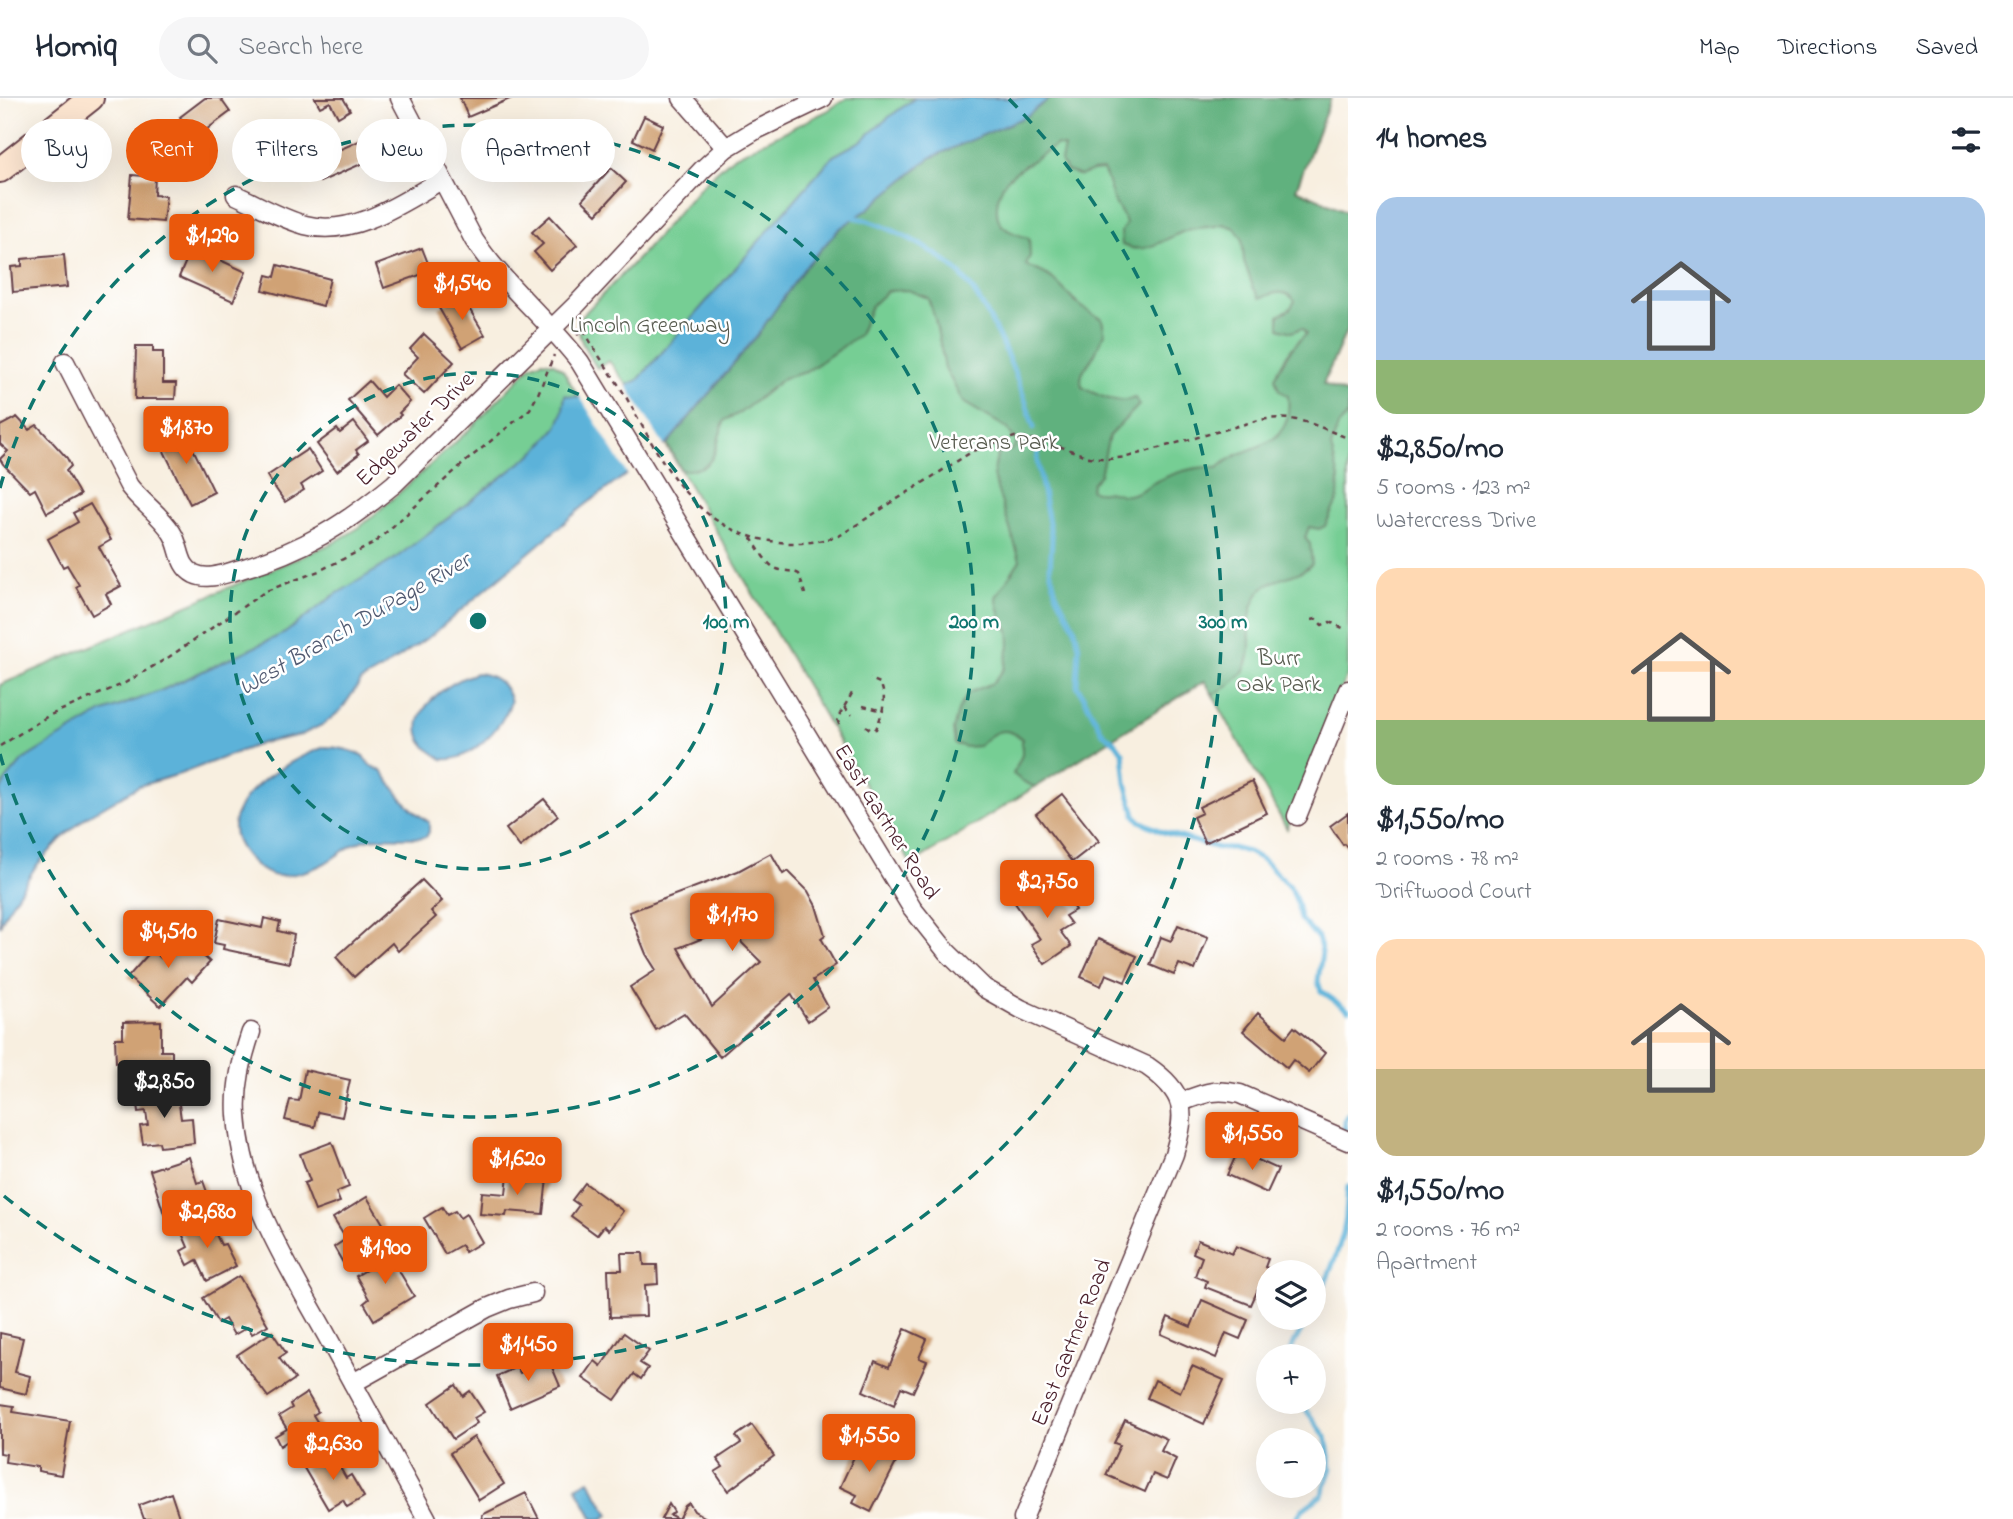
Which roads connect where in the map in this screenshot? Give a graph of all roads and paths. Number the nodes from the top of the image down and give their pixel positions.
1 (91, 98) edge
2 (400, 98) edge
3 (682, 98) edge
4 (823, 98) edge
5 (410, 119) edge
6 (726, 148) junction
7 (0, 170) edge
8 (437, 182) edge
9 (442, 182) edge
10 (236, 195) dead end
11 (552, 328) junction
12 (580, 333) dead end
13 (552, 356) dead end
14 (65, 362) dead end
15 (1348, 438) edge
16 (751, 538) junction
17 (805, 594) dead end
18 (1312, 620) dead end
19 (1347, 629) edge
20 (870, 679) dead end
21 (854, 690) dead end
22 (1348, 690) edge
23 (863, 706) dead end
24 (844, 707) junction
25 (884, 711) junction
26 (852, 715) dead end
27 (839, 724) dead end
28 (866, 726) dead end
29 (1340, 735) edge
30 (0, 746) edge
31 (1297, 816) dead end
32 (251, 1032) dead end
33 (1181, 1102) junction
34 (1348, 1140) edge
35 (533, 1293) dead end
36 (353, 1383) junction
37 (427, 1519) edge
38 (1023, 1519) edge

1 - 7 main road
2 - 5 street, East Gartner Road
3 - 6 street
4 - 6 street, Edgewater Drive
6 - 11 street, Edgewater Drive
8 - 10 street
9 - 11 street, East Gartner Road
11 - 14 street, Edgewater Drive
11 - 33 street, East Gartner Road
12 - 16 path
13 - 30 path
15 - 16 path
16 - 17 path
18 - 19 path
20 - 25 path
21 - 24 path
22 - 29 street
23 - 25 path
24 - 26 path
24 - 27 path
25 - 28 path
29 - 31 street
32 - 36 street
33 - 34 street
33 - 38 street, East Gartner Road
35 - 36 street
36 - 37 street

